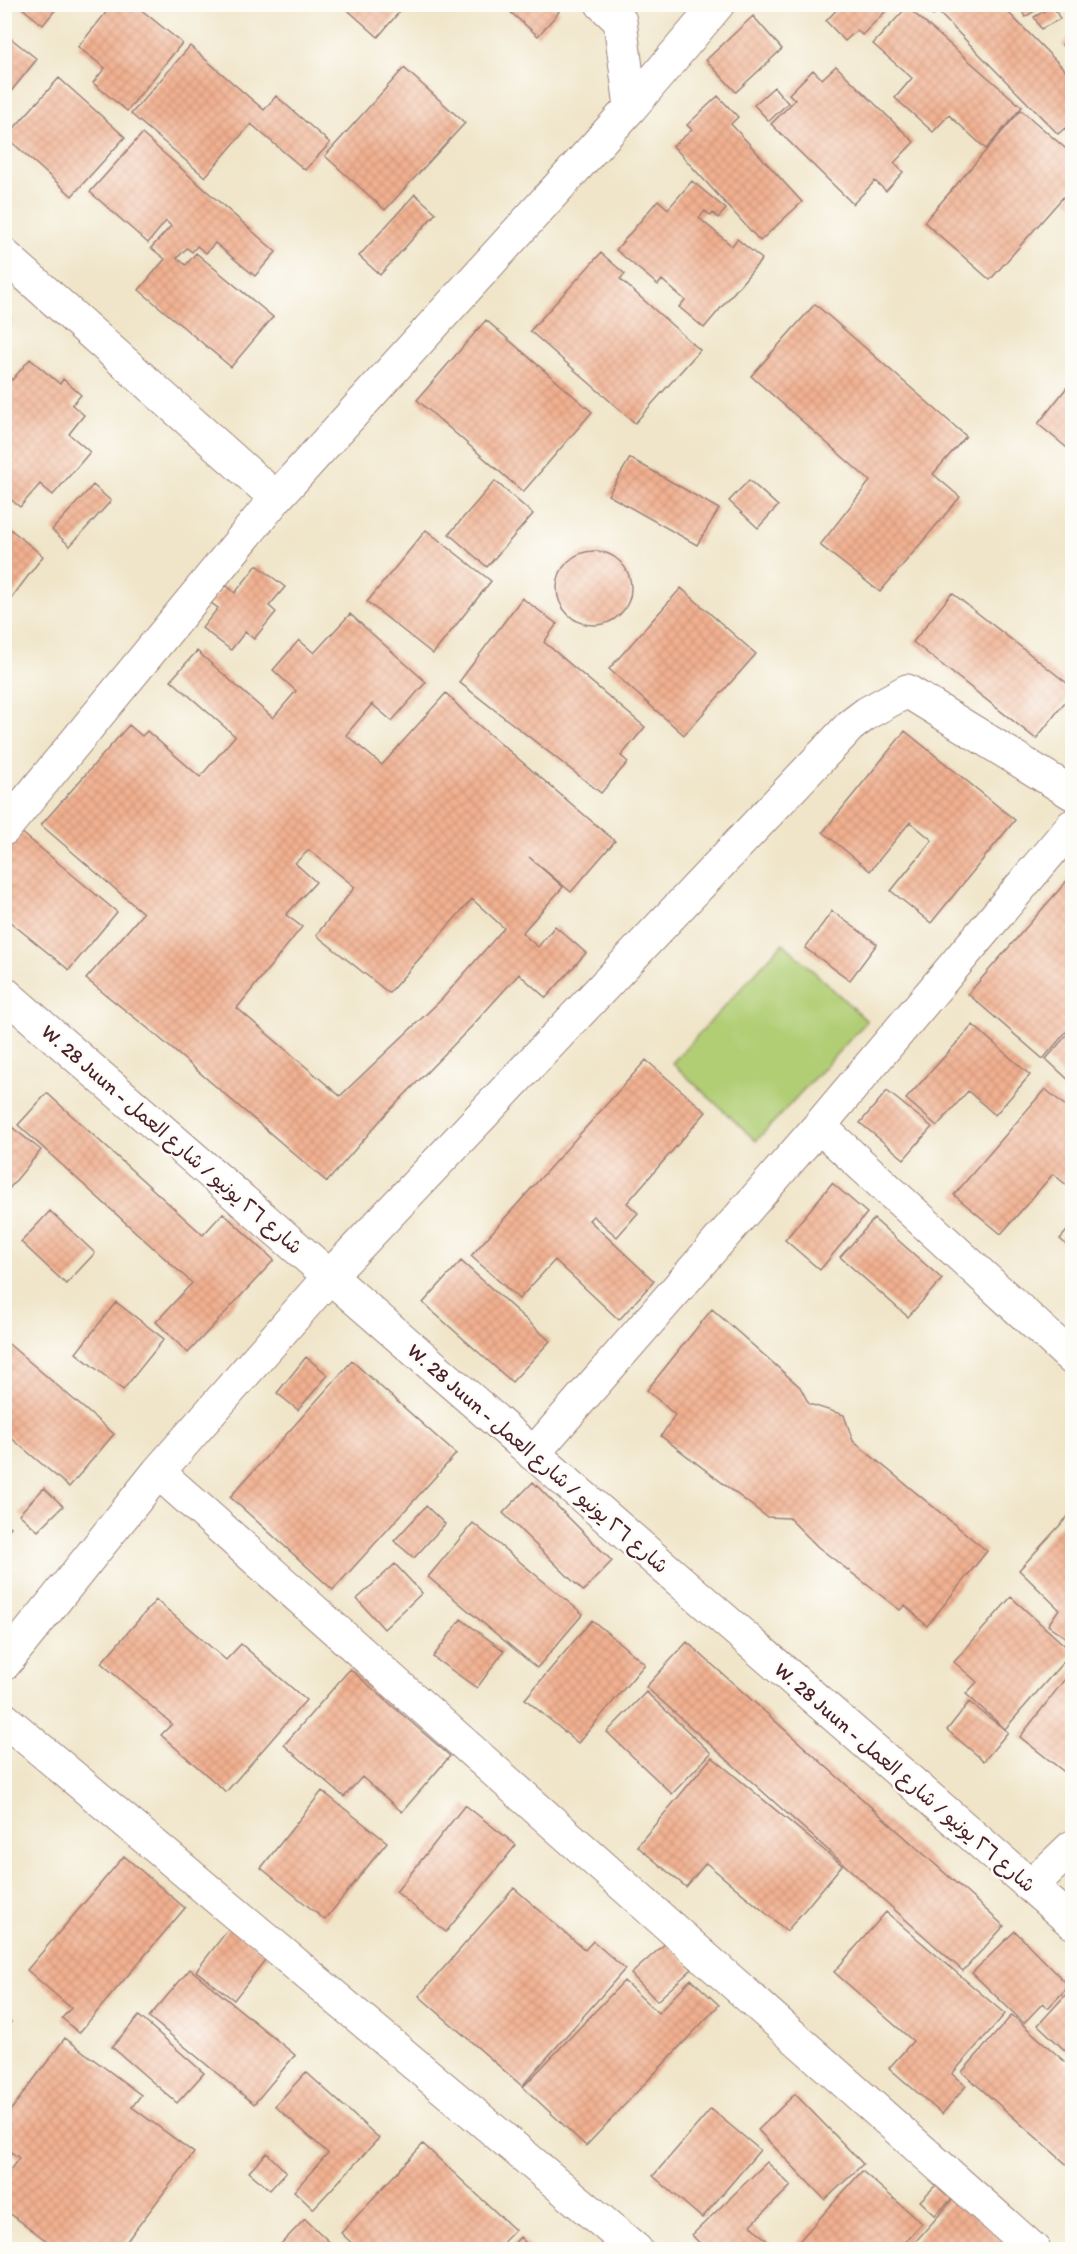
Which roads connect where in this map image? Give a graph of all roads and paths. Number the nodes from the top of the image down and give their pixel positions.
1 (602, 4) edge
2 (718, 4) edge
3 (631, 107) junction
4 (4, 255) edge
5 (276, 498) junction
6 (1072, 793) edge
7 (1072, 826) edge
8 (4, 829) edge
9 (4, 993) edge
10 (819, 1126) junction
11 (329, 1277) junction
12 (1072, 1358) edge
13 (532, 1454) junction
14 (158, 1472) junction
15 (4, 1664) edge
16 (4, 1719) edge
17 (1072, 1847) edge
18 (1031, 1886) junction
19 (1072, 1923) edge
20 (636, 2250) edge
21 (1034, 2250) edge

1 - 3 street
2 - 3 street
3 - 5 street
4 - 5 street
5 - 8 street
6 - 11 street
7 - 10 street
9 - 11 street, W. 28 Juun - شارع ٢٦ يونيو / شارع العمل
10 - 12 street
10 - 13 street
11 - 13 street, W. 28 Juun - شارع ٢٦ يونيو / شارع العمل
11 - 14 street
13 - 18 street, W. 28 Juun - شارع ٢٦ يونيو / شارع العمل
14 - 15 street
14 - 21 street
16 - 20 street
17 - 18 street
18 - 19 street, W. 28 Juun - شارع ٢٦ يونيو / شارع العمل

